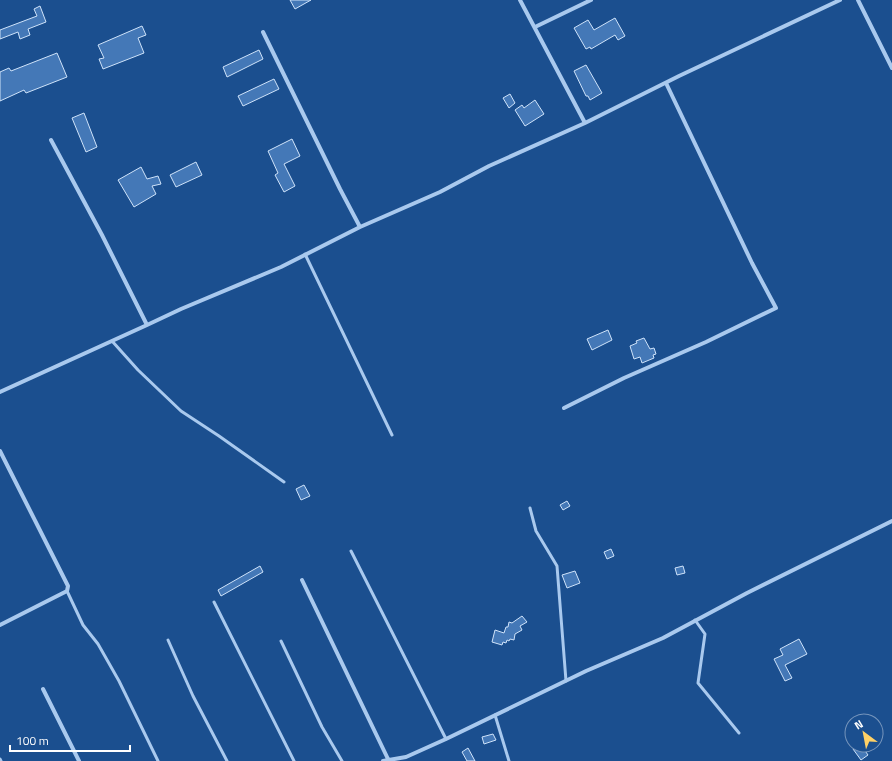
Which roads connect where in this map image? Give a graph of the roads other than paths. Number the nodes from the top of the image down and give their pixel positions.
1 (520, 0) edge
2 (591, 0) edge
3 (840, 0) edge
4 (858, 0) edge
5 (535, 27) junction
6 (263, 32) dead end
7 (892, 68) edge
8 (666, 83) junction
9 (585, 123) junction
10 (51, 140) dead end
11 (360, 227) junction
12 (305, 254) junction
13 (147, 326) junction
14 (112, 341) junction
15 (0, 392) edge
16 (564, 408) dead end
17 (392, 435) dead end
18 (0, 451) edge
19 (284, 482) dead end
20 (530, 508) dead end
21 (892, 521) edge
22 (351, 551) dead end
23 (302, 580) dead end
24 (67, 591) junction
25 (214, 602) dead end
26 (696, 620) junction
27 (0, 625) edge
28 (168, 640) dead end
29 (281, 641) dead end
30 (566, 681) junction
31 (43, 689) dead end
32 (494, 715) junction
33 (739, 733) dead end
34 (446, 739) junction
35 (388, 759) junction
36 (407, 759) edge
37 (79, 761) edge
38 (158, 761) edge
39 (227, 761) edge
40 (294, 761) edge
41 (342, 761) edge
42 (383, 761) edge
43 (509, 761) edge

1 - 5 street
2 - 5 street
3 - 8 street
4 - 7 street
5 - 9 street
6 - 11 street
8 - 9 street
8 - 16 street
9 - 11 street
10 - 13 street
11 - 12 street
12 - 13 street
12 - 17 lane
13 - 14 street
14 - 15 street
14 - 19 lane
18 - 24 street
20 - 30 lane
21 - 26 street
22 - 34 lane
23 - 35 street
24 - 27 street
24 - 38 lane
25 - 40 lane
26 - 30 street
26 - 33 lane
28 - 39 lane
29 - 41 lane
30 - 32 street
31 - 37 street
32 - 34 street
32 - 43 lane
34 - 36 street
35 - 36 street
35 - 42 street

